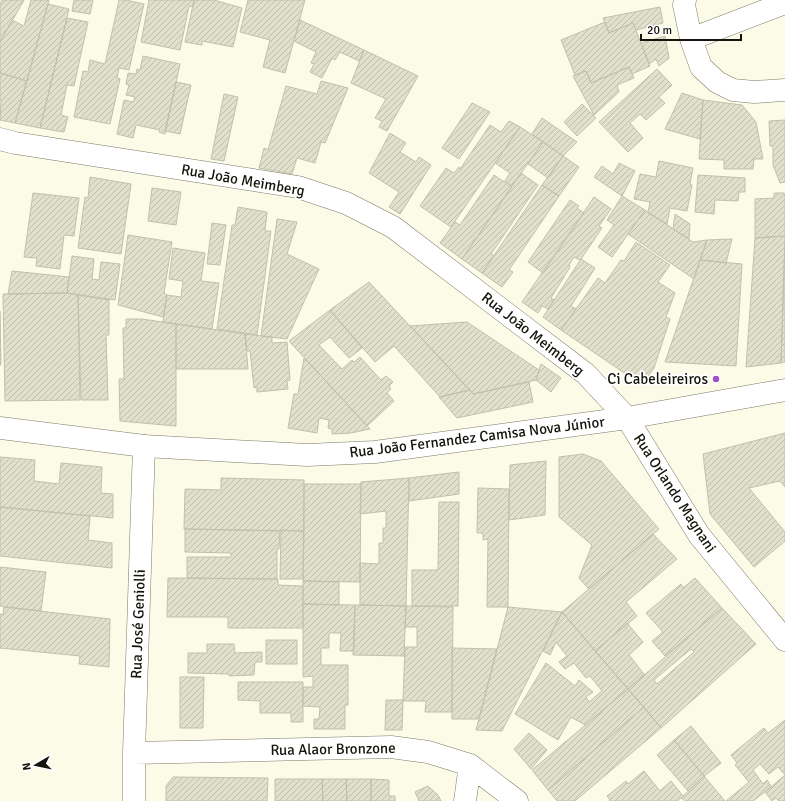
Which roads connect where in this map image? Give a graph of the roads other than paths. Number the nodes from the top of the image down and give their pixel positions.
1 (685, 0) edge
2 (785, 3) edge
3 (691, 40) junction
4 (785, 90) edge
5 (0, 139) edge
6 (785, 390) edge
7 (627, 418) junction
8 (0, 428) edge
9 (144, 446) junction
10 (785, 640) edge
11 (134, 753) junction
12 (470, 765) junction
13 (134, 801) edge
14 (465, 801) edge
15 (517, 801) edge

1 - 3 street
2 - 3 street
3 - 4 street
5 - 7 street, Rua João Meimberg
6 - 7 street, Rua João Fernandez Camisa Nova Júnior
7 - 9 street, Rua João Fernandez Camisa Nova Júnior
7 - 10 street, Rua Orlando Magnani
8 - 9 street, Rua João Fernandez Camisa Nova Júnior
9 - 11 street, Rua José Geniolli
11 - 12 street, Rua Alaor Bronzone
11 - 13 street, Rua José Geniolli
12 - 14 street
12 - 15 street, Rua Alaor Bronzone

